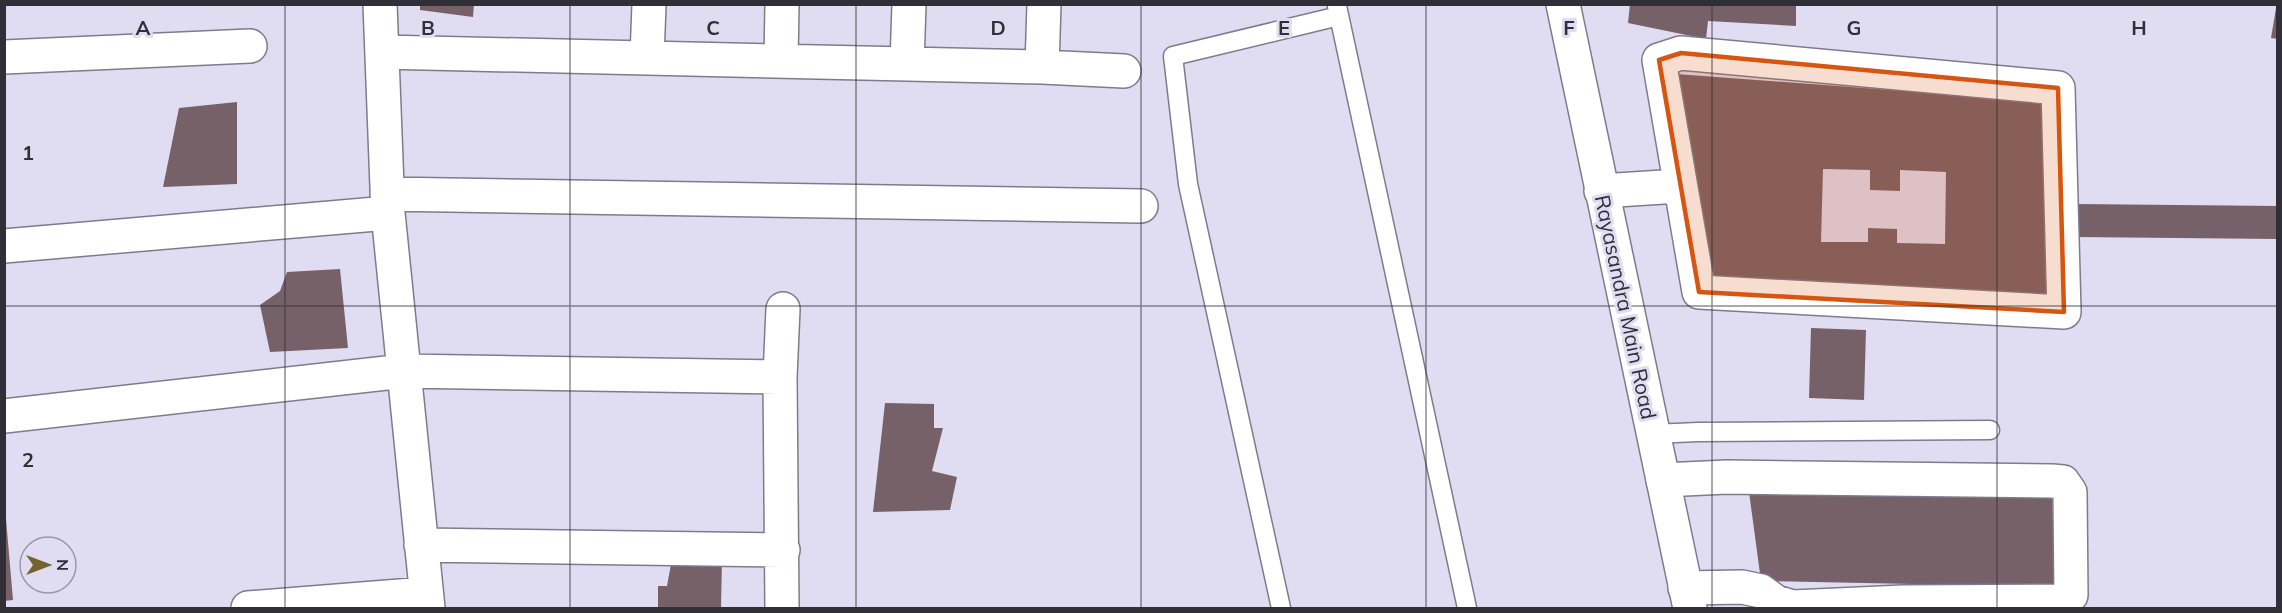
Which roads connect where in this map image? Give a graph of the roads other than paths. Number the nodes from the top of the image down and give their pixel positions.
1 (380, 4) edge
2 (649, 4) edge
3 (782, 4) edge
4 (909, 4) edge
5 (1044, 4) edge
6 (1563, 4) edge
7 (1338, 10) edge
8 (250, 46) dead end
9 (382, 52) junction
10 (4, 57) edge
11 (647, 58) junction
12 (781, 61) junction
13 (907, 64) junction
14 (1042, 67) junction
15 (1124, 71) dead end
16 (1680, 186) junction
17 (1601, 191) junction
18 (387, 203) junction
19 (1141, 206) dead end
20 (4, 246) edge
21 (783, 309) dead end
22 (404, 371) junction
23 (780, 377) junction
24 (4, 416) edge
25 (1990, 430) dead end
26 (1653, 434) junction
27 (1663, 480) junction
28 (421, 545) junction
29 (783, 550) junction
30 (1687, 598) edge
31 (426, 601) edge
32 (248, 609) edge
33 (782, 609) edge
34 (1281, 609) edge
35 (1467, 609) edge

1 - 9 street
2 - 11 street
3 - 12 street
4 - 13 street
5 - 14 street
6 - 17 street, Rayasandra Main Road
7 - 34 lane
7 - 35 lane
8 - 10 street
9 - 11 street
9 - 18 street
11 - 12 street
12 - 13 street
13 - 14 street
14 - 15 street
16 - 16 street
16 - 17 street
17 - 26 street, Rayasandra Main Road
18 - 19 street
18 - 20 street
18 - 22 street
21 - 23 street
22 - 23 street
22 - 24 street
22 - 28 street
23 - 29 street
25 - 26 lane
26 - 27 street, Rayasandra Main Road
27 - 30 street, Rayasandra Main Road
27 - 30 street
28 - 29 street
28 - 31 street
29 - 33 street
31 - 32 street

